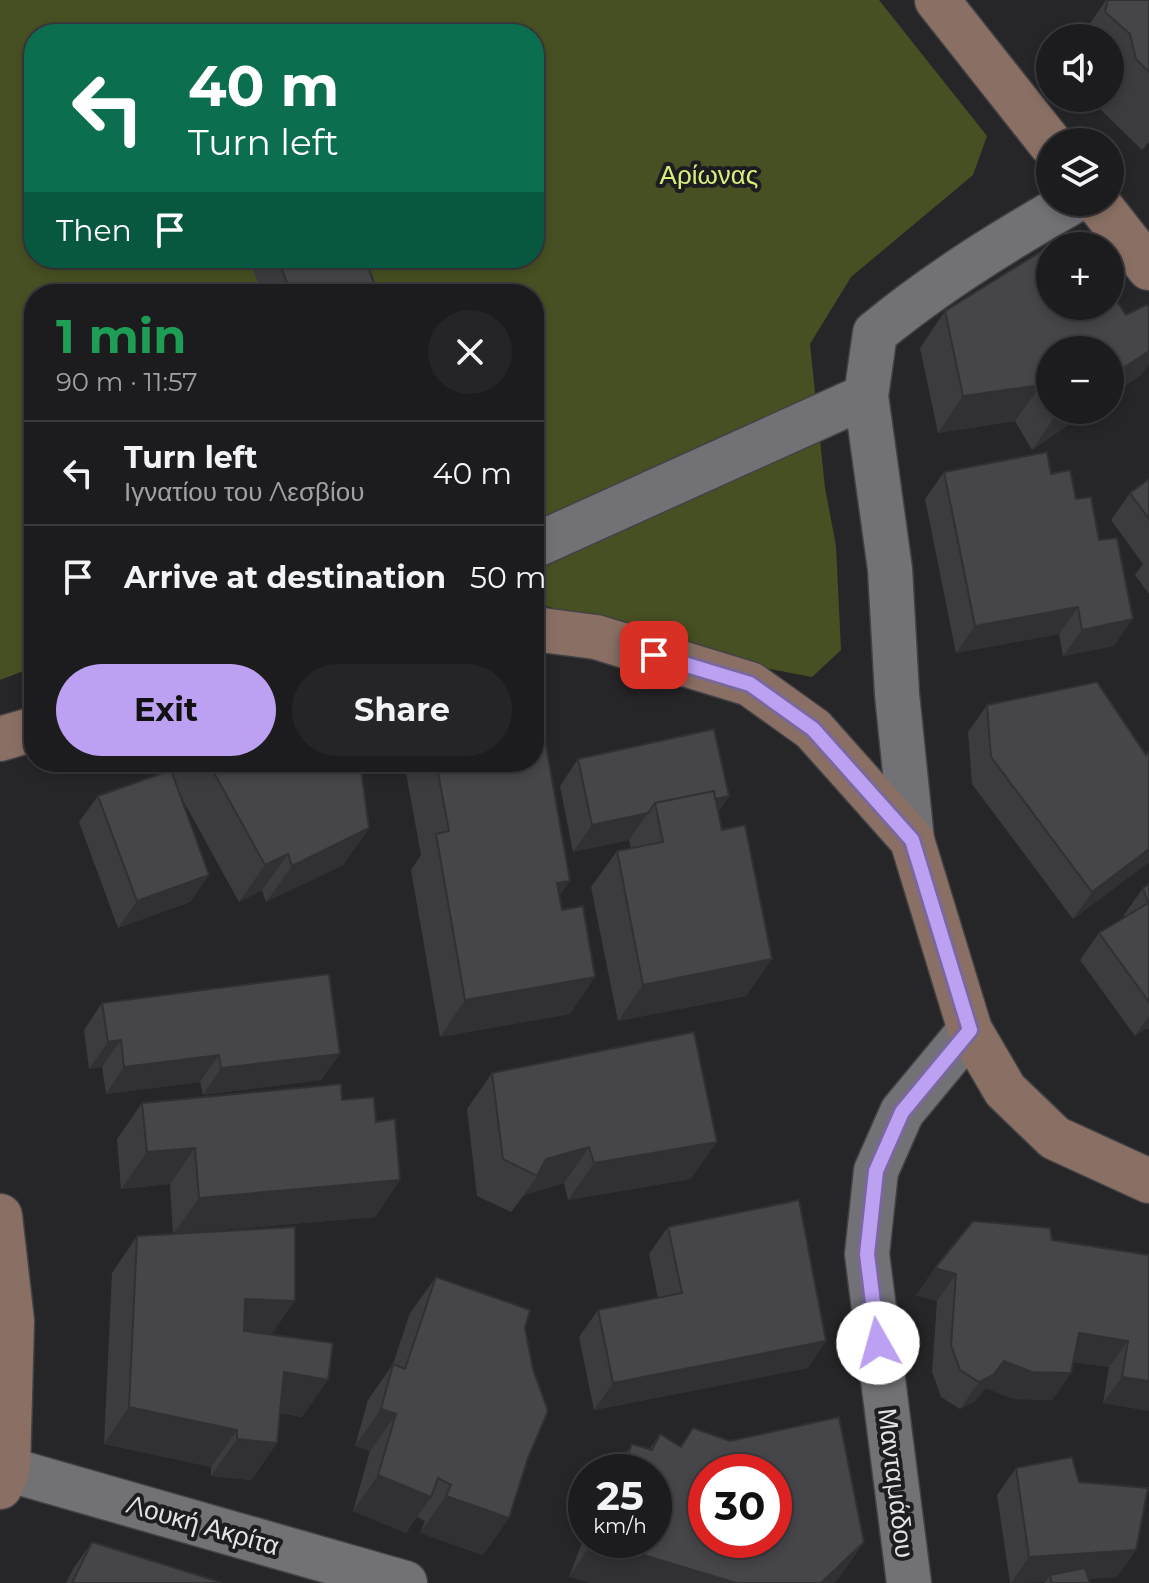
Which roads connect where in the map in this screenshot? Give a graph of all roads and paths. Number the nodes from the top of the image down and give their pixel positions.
1 (937, 0) edge
2 (1038, 128) edge
3 (1047, 216) edge
4 (1108, 216) edge
5 (1149, 268) edge
6 (866, 396) junction
7 (544, 541) edge
8 (544, 630) edge
9 (24, 732) edge
10 (0, 739) edge
11 (912, 840) junction
12 (970, 1030) junction
13 (1136, 1168) edge
14 (0, 1216) edge
15 (3, 1474) edge
16 (405, 1583) edge
17 (909, 1583) edge

1 - 2 street
3 - 6 street
4 - 5 street
6 - 7 street
6 - 11 street
8 - 11 street
9 - 10 street
11 - 12 street
12 - 13 street
12 - 17 street, Μανταμάδου
14 - 15 street
15 - 16 street, Λουκή Ακρίτα

